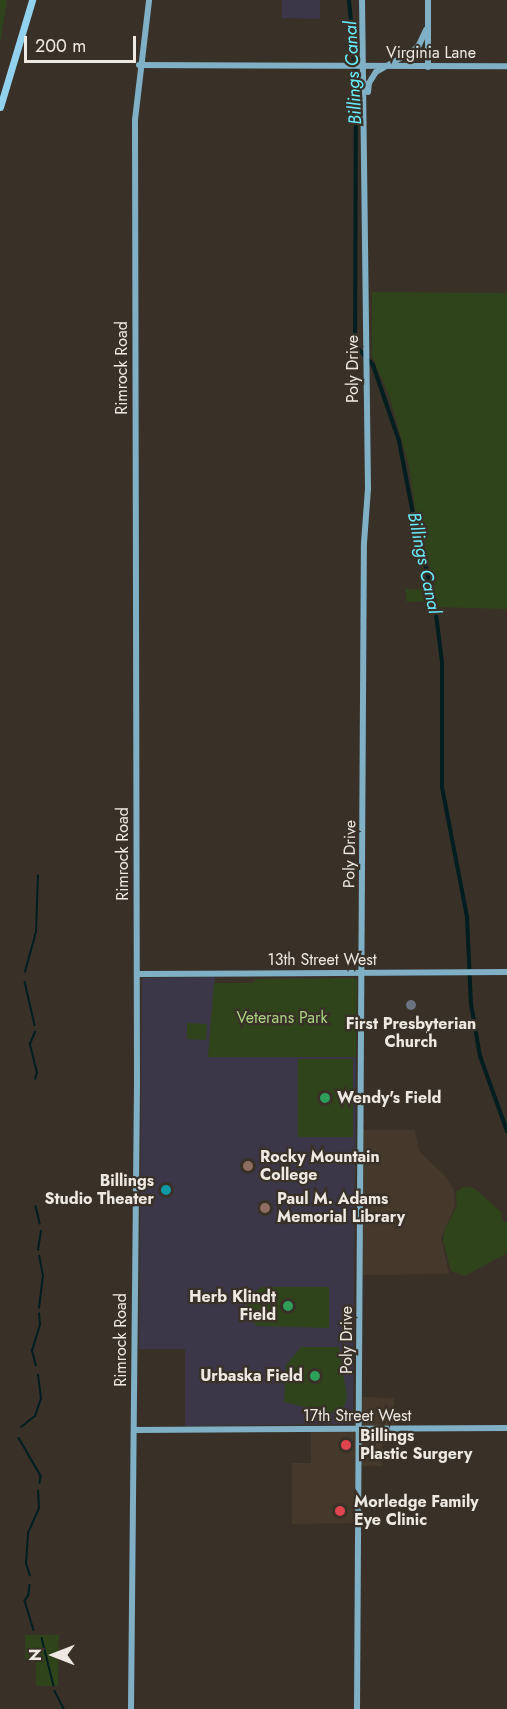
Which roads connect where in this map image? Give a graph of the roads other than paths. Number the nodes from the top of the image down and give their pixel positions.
1 (32, 0) edge
2 (148, 0) edge
3 (362, 0) edge
4 (428, 0) edge
5 (426, 30) junction
6 (139, 65) junction
7 (384, 66) junction
8 (507, 66) edge
9 (358, 67) junction
10 (428, 67) junction
11 (0, 107) edge
12 (365, 110) junction
13 (507, 972) edge
14 (362, 973) junction
15 (137, 974) junction
16 (507, 1428) edge
17 (134, 1430) junction
18 (360, 1430) junction
19 (131, 1709) edge
20 (357, 1709) edge

1 - 11 main road
2 - 6 street, Rimrock Road
3 - 9 street, Poly Drive
4 - 5 street
5 - 7 street
5 - 10 street
6 - 9 street, Virginia Lane
6 - 15 street, Rimrock Road
7 - 9 street, Virginia Lane
7 - 10 street, Virginia Lane
7 - 12 street
8 - 10 street, Virginia Lane
9 - 12 street, Poly Drive
12 - 14 street, Poly Drive
13 - 14 street, 13th Street West
14 - 15 street, 13th Street West
14 - 18 street, Poly Drive
15 - 17 street, Rimrock Road
16 - 18 street, 17th Street West
17 - 18 street, 17th Street West
17 - 19 street, Rimrock Road
18 - 20 street, Poly Drive

